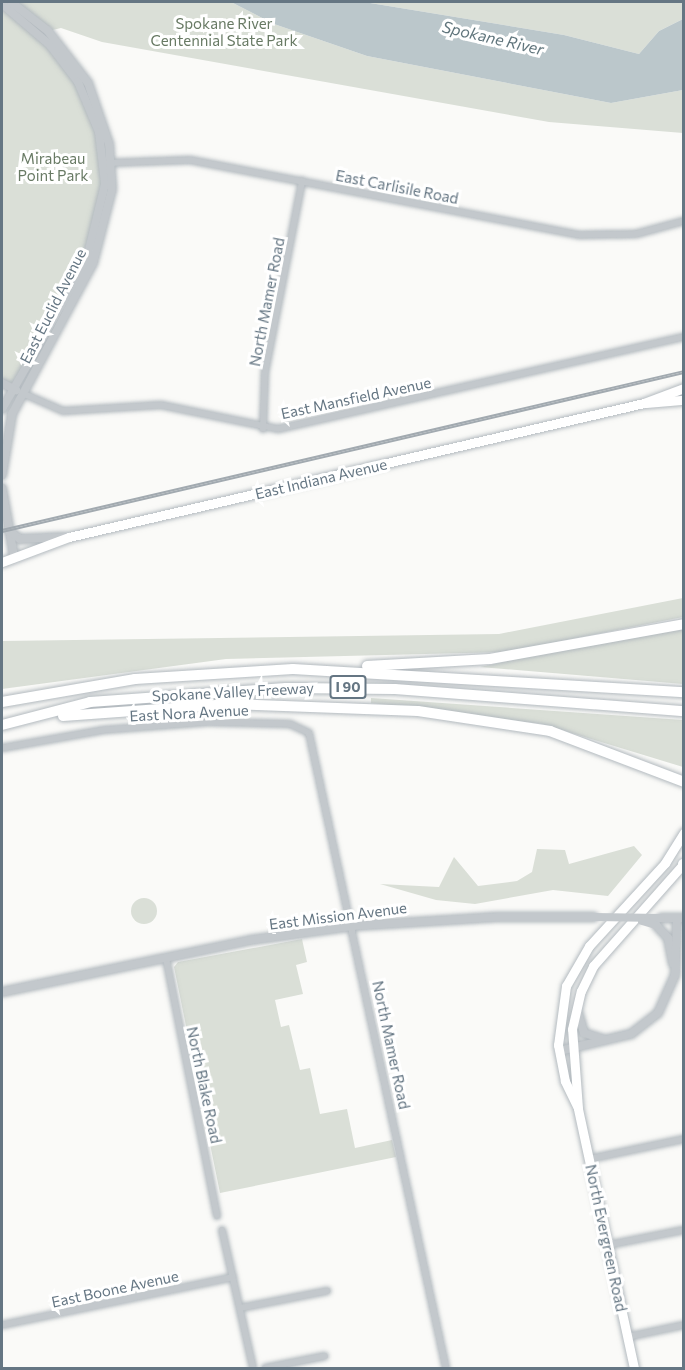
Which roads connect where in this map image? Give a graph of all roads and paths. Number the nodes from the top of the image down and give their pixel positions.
1 (11, 2) edge
2 (2, 4) edge
3 (108, 163) junction
4 (302, 181) junction
5 (684, 221) edge
6 (684, 337) edge
7 (2, 383) edge
8 (12, 388) junction
9 (684, 388) edge
10 (22, 393) junction
11 (684, 400) edge
12 (644, 403) junction
13 (2, 410) edge
14 (263, 429) junction
15 (2, 474) edge
16 (2, 488) edge
17 (8, 530) junction
18 (69, 537) junction
19 (14, 556) junction
20 (2, 559) edge
21 (684, 624) edge
22 (339, 669) junction
23 (684, 692) edge
24 (2, 702) edge
25 (684, 711) edge
26 (16, 722) junction
27 (2, 725) edge
28 (306, 729) joint
29 (2, 748) edge
30 (671, 774) junction
31 (684, 776) edge
32 (684, 782) edge
33 (684, 833) edge
34 (683, 864) edge
35 (680, 918) edge
36 (658, 921) junction
37 (353, 927) junction
38 (684, 935) edge
39 (677, 951) junction
40 (166, 958) junction
41 (675, 975) junction
42 (2, 992) edge
43 (577, 1002) junction
44 (609, 1041) junction
45 (571, 1049) junction
46 (559, 1052) junction
47 (578, 1108) junction
48 (684, 1139) edge
49 (589, 1159) junction
50 (217, 1216) dead end
51 (222, 1230) dead end
52 (684, 1230) edge
53 (608, 1245) junction
54 (233, 1277) junction
55 (327, 1291) dead end
56 (240, 1308) junction
57 (2, 1325) edge
58 (684, 1325) edge
59 (627, 1337) junction
60 (325, 1356) dead end
61 (253, 1368) edge
62 (265, 1368) edge
63 (446, 1368) edge
64 (634, 1368) edge

1 - 3 street, East Euclid Avenue
2 - 3 street, East Euclid Avenue
3 - 4 street, East Carlisile Road
3 - 8 street, East Euclid Avenue
3 - 10 street, East Euclid Avenue
4 - 5 street, East Carlisile Road
4 - 14 street, North Mamer Road
6 - 14 street, East Mansfield Avenue
7 - 8 street, East Mansfield Avenue
8 - 10 street, East Mansfield Avenue
8 - 13 street, East Euclid Avenue
9 - 12 main road, East Indiana Avenue
10 - 14 street, East Mansfield Avenue
10 - 15 street, East Euclid Avenue
11 - 12 main road, East Indiana Avenue
12 - 18 main road, East Indiana Avenue
16 - 17 street
17 - 18 street
17 - 19 street
18 - 19 main road, East Indiana Avenue
19 - 20 main road, East Indiana Avenue
21 - 22 highway
22 - 23 highway, Spokane Valley Freeway / I 90
22 - 24 highway, Spokane Valley Freeway / I 90
25 - 26 highway, Spokane Valley Freeway / I 90
26 - 27 highway, Spokane Valley Freeway / I 90
26 - 30 highway
28 - 29 street, East Nora Avenue
28 - 37 street, North Mamer Road
30 - 31 highway
30 - 32 highway
33 - 46 main road, North Evergreen Road
34 - 43 main road, North Evergreen Road
35 - 36 street
35 - 39 street
36 - 37 street, East Mission Avenue, bridge
36 - 41 street
37 - 40 street, East Mission Avenue
37 - 63 street, North Mamer Road
38 - 39 street
39 - 41 street
40 - 42 street, East Mission Avenue
40 - 50 street, North Blake Road
41 - 44 street
43 - 44 street
43 - 45 main road, North Evergreen Road
44 - 45 street
45 - 46 street
45 - 47 main road, North Evergreen Road
46 - 47 main road, North Evergreen Road
47 - 49 main road, North Evergreen Road
48 - 49 street
49 - 53 main road, North Evergreen Road
51 - 54 street
52 - 53 street
53 - 59 main road, North Evergreen Road
54 - 56 street
54 - 57 street, East Boone Avenue
55 - 56 street
56 - 61 street
58 - 59 street
59 - 64 main road, North Evergreen Road
60 - 62 street

